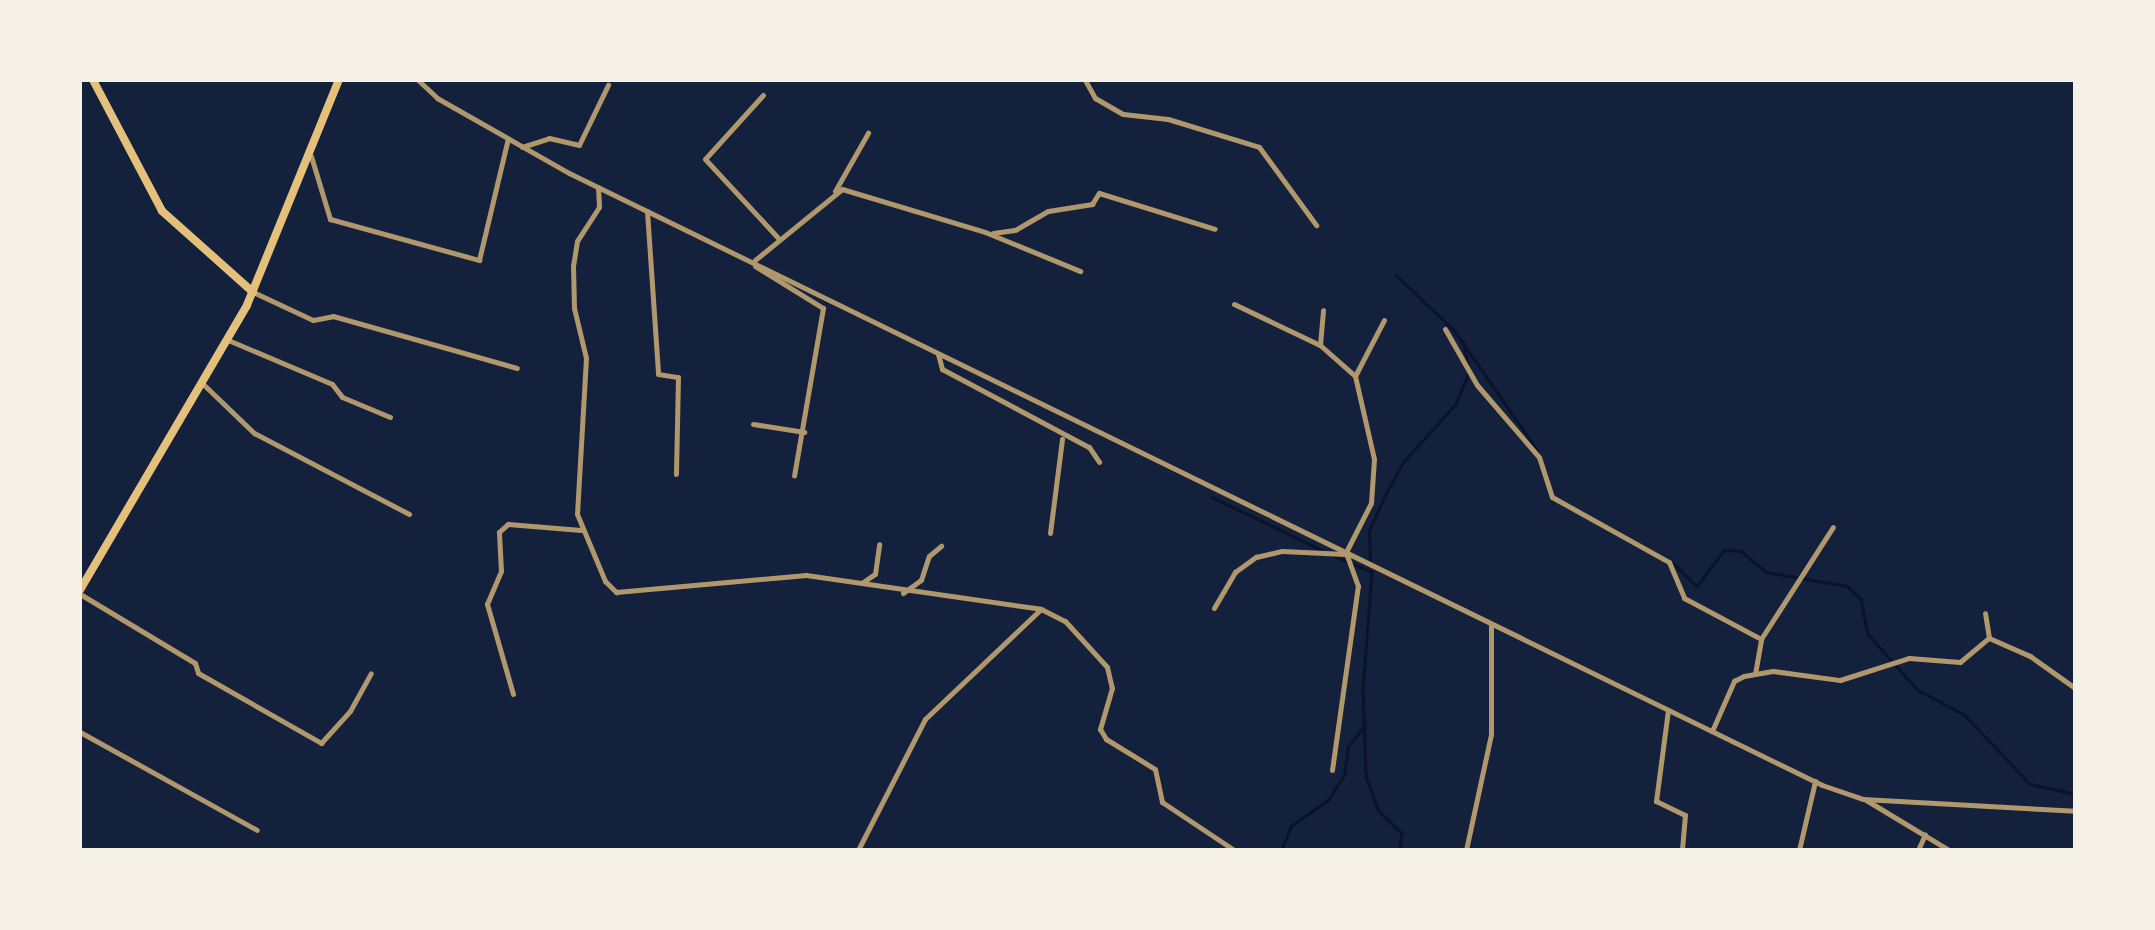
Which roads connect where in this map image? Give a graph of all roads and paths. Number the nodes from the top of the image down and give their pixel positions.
1 (93, 80) edge
2 (340, 80) edge
3 (418, 80) edge
4 (1086, 80) edge
5 (608, 85) dead end
6 (763, 95) dead end
7 (868, 133) dead end
8 (508, 138) junction
9 (522, 146) junction
10 (311, 156) junction
11 (598, 187) junction
12 (834, 194) junction
13 (647, 211) junction
14 (1316, 225) dead end
15 (1214, 229) dead end
16 (985, 232) junction
17 (780, 239) junction
18 (755, 262) junction
19 (1080, 271) dead end
20 (252, 292) junction
21 (1234, 304) dead end
22 (1322, 310) dead end
23 (1384, 320) dead end
24 (1445, 329) dead end
25 (226, 339) junction
26 (1320, 346) junction
27 (938, 354) junction
28 (517, 368) dead end
29 (1356, 376) junction
30 (201, 382) junction
31 (390, 417) dead end
32 (753, 424) dead end
33 (804, 432) junction
34 (1062, 439) junction
35 (1099, 462) dead end
36 (676, 474) dead end
37 (794, 476) dead end
38 (409, 514) dead end
39 (1833, 527) dead end
40 (581, 530) junction
41 (1050, 533) dead end
42 (880, 544) dead end
43 (941, 546) dead end
44 (1345, 554) junction
45 (855, 584) junction
46 (80, 592) edge
47 (903, 592) junction
48 (1214, 608) dead end
49 (1041, 609) junction
50 (1985, 613) dead end
51 (1491, 626) junction
52 (1989, 638) junction
53 (1761, 640) junction
54 (371, 672) dead end
55 (1755, 674) junction
56 (2075, 688) edge
57 (513, 694) dead end
58 (1668, 710) junction
59 (1712, 731) junction
60 (80, 732) edge
61 (1332, 770) dead end
62 (1816, 781) junction
63 (1863, 799) junction
64 (2075, 811) edge
65 (257, 830) dead end
66 (1926, 834) junction
67 (858, 850) edge
68 (1234, 850) edge
69 (1466, 850) edge
70 (1682, 850) edge
71 (1799, 850) edge
72 (1918, 850) edge
73 (1949, 850) edge

1 - 20 main road
2 - 10 main road
3 - 8 street
4 - 14 street
5 - 9 street
6 - 17 street
7 - 12 street
8 - 9 street
8 - 10 street
9 - 11 street
10 - 20 main road
11 - 13 street
11 - 40 street
12 - 16 street
12 - 17 street
13 - 18 street
13 - 36 street
15 - 16 street
16 - 19 street
17 - 18 street
18 - 27 street
18 - 33 street
20 - 25 main road
20 - 28 street
21 - 26 street
22 - 26 street
23 - 29 street
24 - 53 street
25 - 30 main road
25 - 31 street
26 - 29 street
27 - 34 street
27 - 44 street
29 - 44 street
30 - 38 street
30 - 46 main road
32 - 33 street
33 - 37 street
34 - 35 street
34 - 41 street
39 - 53 street
40 - 45 street
40 - 57 street
42 - 45 street
43 - 47 street
44 - 48 street
44 - 51 street
44 - 61 street
45 - 47 street
46 - 54 street
47 - 49 street
49 - 67 street
49 - 68 street
50 - 52 street
51 - 58 street
51 - 69 street
52 - 55 street
52 - 56 street
53 - 55 street
55 - 59 street
58 - 59 street
58 - 70 street
59 - 62 street
60 - 65 street
62 - 63 street
62 - 71 street
63 - 64 street
63 - 66 street
66 - 72 street
66 - 73 street

